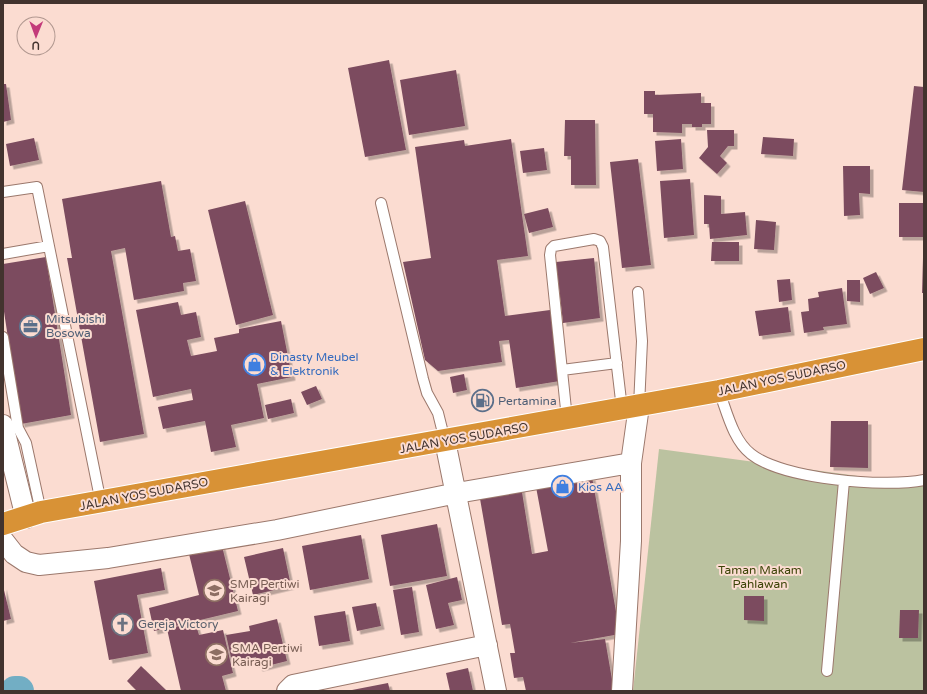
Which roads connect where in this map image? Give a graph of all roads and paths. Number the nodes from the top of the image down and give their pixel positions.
1 (3, 192) edge
2 (381, 203) dead end
3 (49, 246) junction
4 (3, 254) edge
5 (607, 278) junction
6 (596, 279) dead end
7 (638, 292) dead end
8 (3, 336) edge
9 (924, 350) edge
10 (617, 363) junction
11 (562, 370) junction
12 (719, 391) junction
13 (630, 408) junction
14 (567, 419) junction
15 (3, 425) edge
16 (445, 441) junction
17 (631, 463) junction
18 (924, 480) edge
19 (844, 481) junction
20 (457, 493) junction
21 (101, 503) junction
22 (33, 515) junction
23 (3, 524) edge
24 (3, 540) edge
25 (487, 645) junction
26 (827, 671) dead end
27 (287, 691) edge
28 (496, 691) edge
29 (622, 691) edge

1 - 3 lane
2 - 16 lane
3 - 4 lane
3 - 21 lane
5 - 6 lane
5 - 10 lane
5 - 11 lane
7 - 13 lane
8 - 22 lane
9 - 12 highway, JALAN YOS SUDARSO
10 - 11 lane
10 - 13 lane
11 - 14 lane
12 - 13 highway, JALAN YOS SUDARSO
12 - 19 lane
13 - 14 highway, JALAN YOS SUDARSO
13 - 17 street
14 - 16 highway, JALAN YOS SUDARSO
15 - 22 street
16 - 20 street
16 - 21 highway, JALAN YOS SUDARSO
17 - 20 street
17 - 29 street
18 - 19 lane
19 - 26 lane
20 - 24 street
20 - 25 street
21 - 22 highway, JALAN YOS SUDARSO
22 - 23 highway, JALAN YOS SUDARSO
25 - 27 street
25 - 28 street

